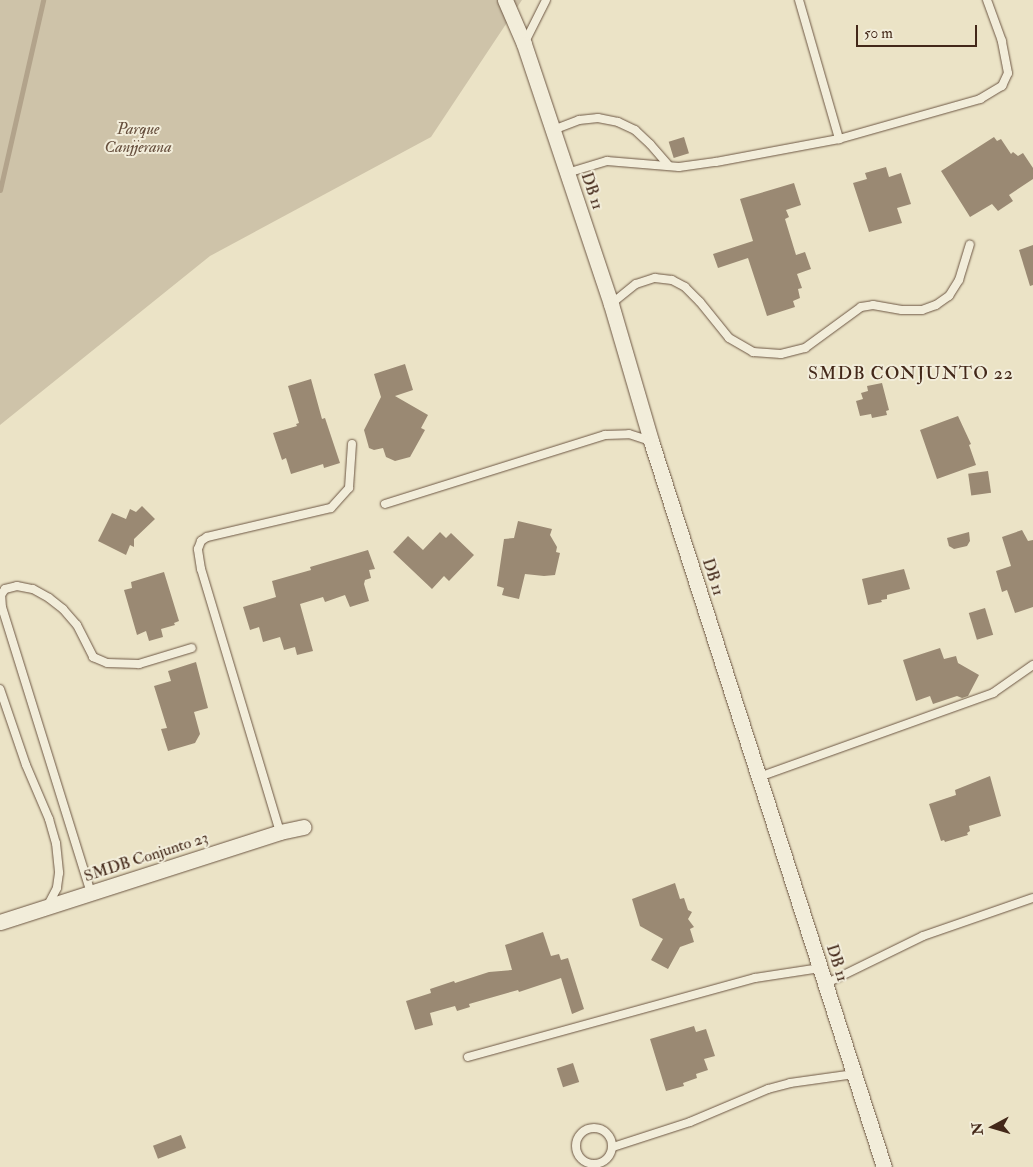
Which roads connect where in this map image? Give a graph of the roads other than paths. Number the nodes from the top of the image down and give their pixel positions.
1 (505, 0) edge
2 (546, 0) edge
3 (799, 0) edge
4 (987, 0) edge
5 (524, 44) junction
6 (553, 130) junction
7 (839, 139) junction
8 (668, 165) junction
9 (567, 173) junction
10 (970, 245) dead end
11 (611, 304) junction
12 (651, 441) junction
13 (352, 444) dead end
14 (385, 504) dead end
15 (192, 648) dead end
16 (1033, 665) edge
17 (0, 689) edge
18 (759, 777) junction
19 (303, 827) dead end
20 (280, 832) junction
21 (92, 893) junction
22 (1033, 898) edge
23 (47, 907) junction
24 (0, 922) edge
25 (820, 968) junction
26 (825, 984) junction
27 (468, 1057) dead end
28 (854, 1074) junction
29 (613, 1147) junction
30 (884, 1167) edge

1 - 5 street, DB 11
2 - 5 lane
3 - 7 lane
4 - 7 lane
5 - 6 street, DB 11
6 - 8 lane
6 - 9 street, DB 11
7 - 8 lane
8 - 9 lane
9 - 11 street, DB 11
10 - 11 lane
11 - 12 street, DB 11
12 - 14 lane
12 - 18 street, DB 11
13 - 20 lane
15 - 21 lane
16 - 18 lane
17 - 23 lane
18 - 25 street, DB 11
19 - 20 street, SMDB Conjunto 23
20 - 21 street, SMDB Conjunto 23
21 - 23 street, SMDB Conjunto 23
22 - 26 lane
23 - 24 street, SMDB Conjunto 23
25 - 26 street, DB 11
25 - 27 lane
26 - 28 street, DB 11
28 - 29 lane
28 - 30 street, DB 11
29 - 29 lane

